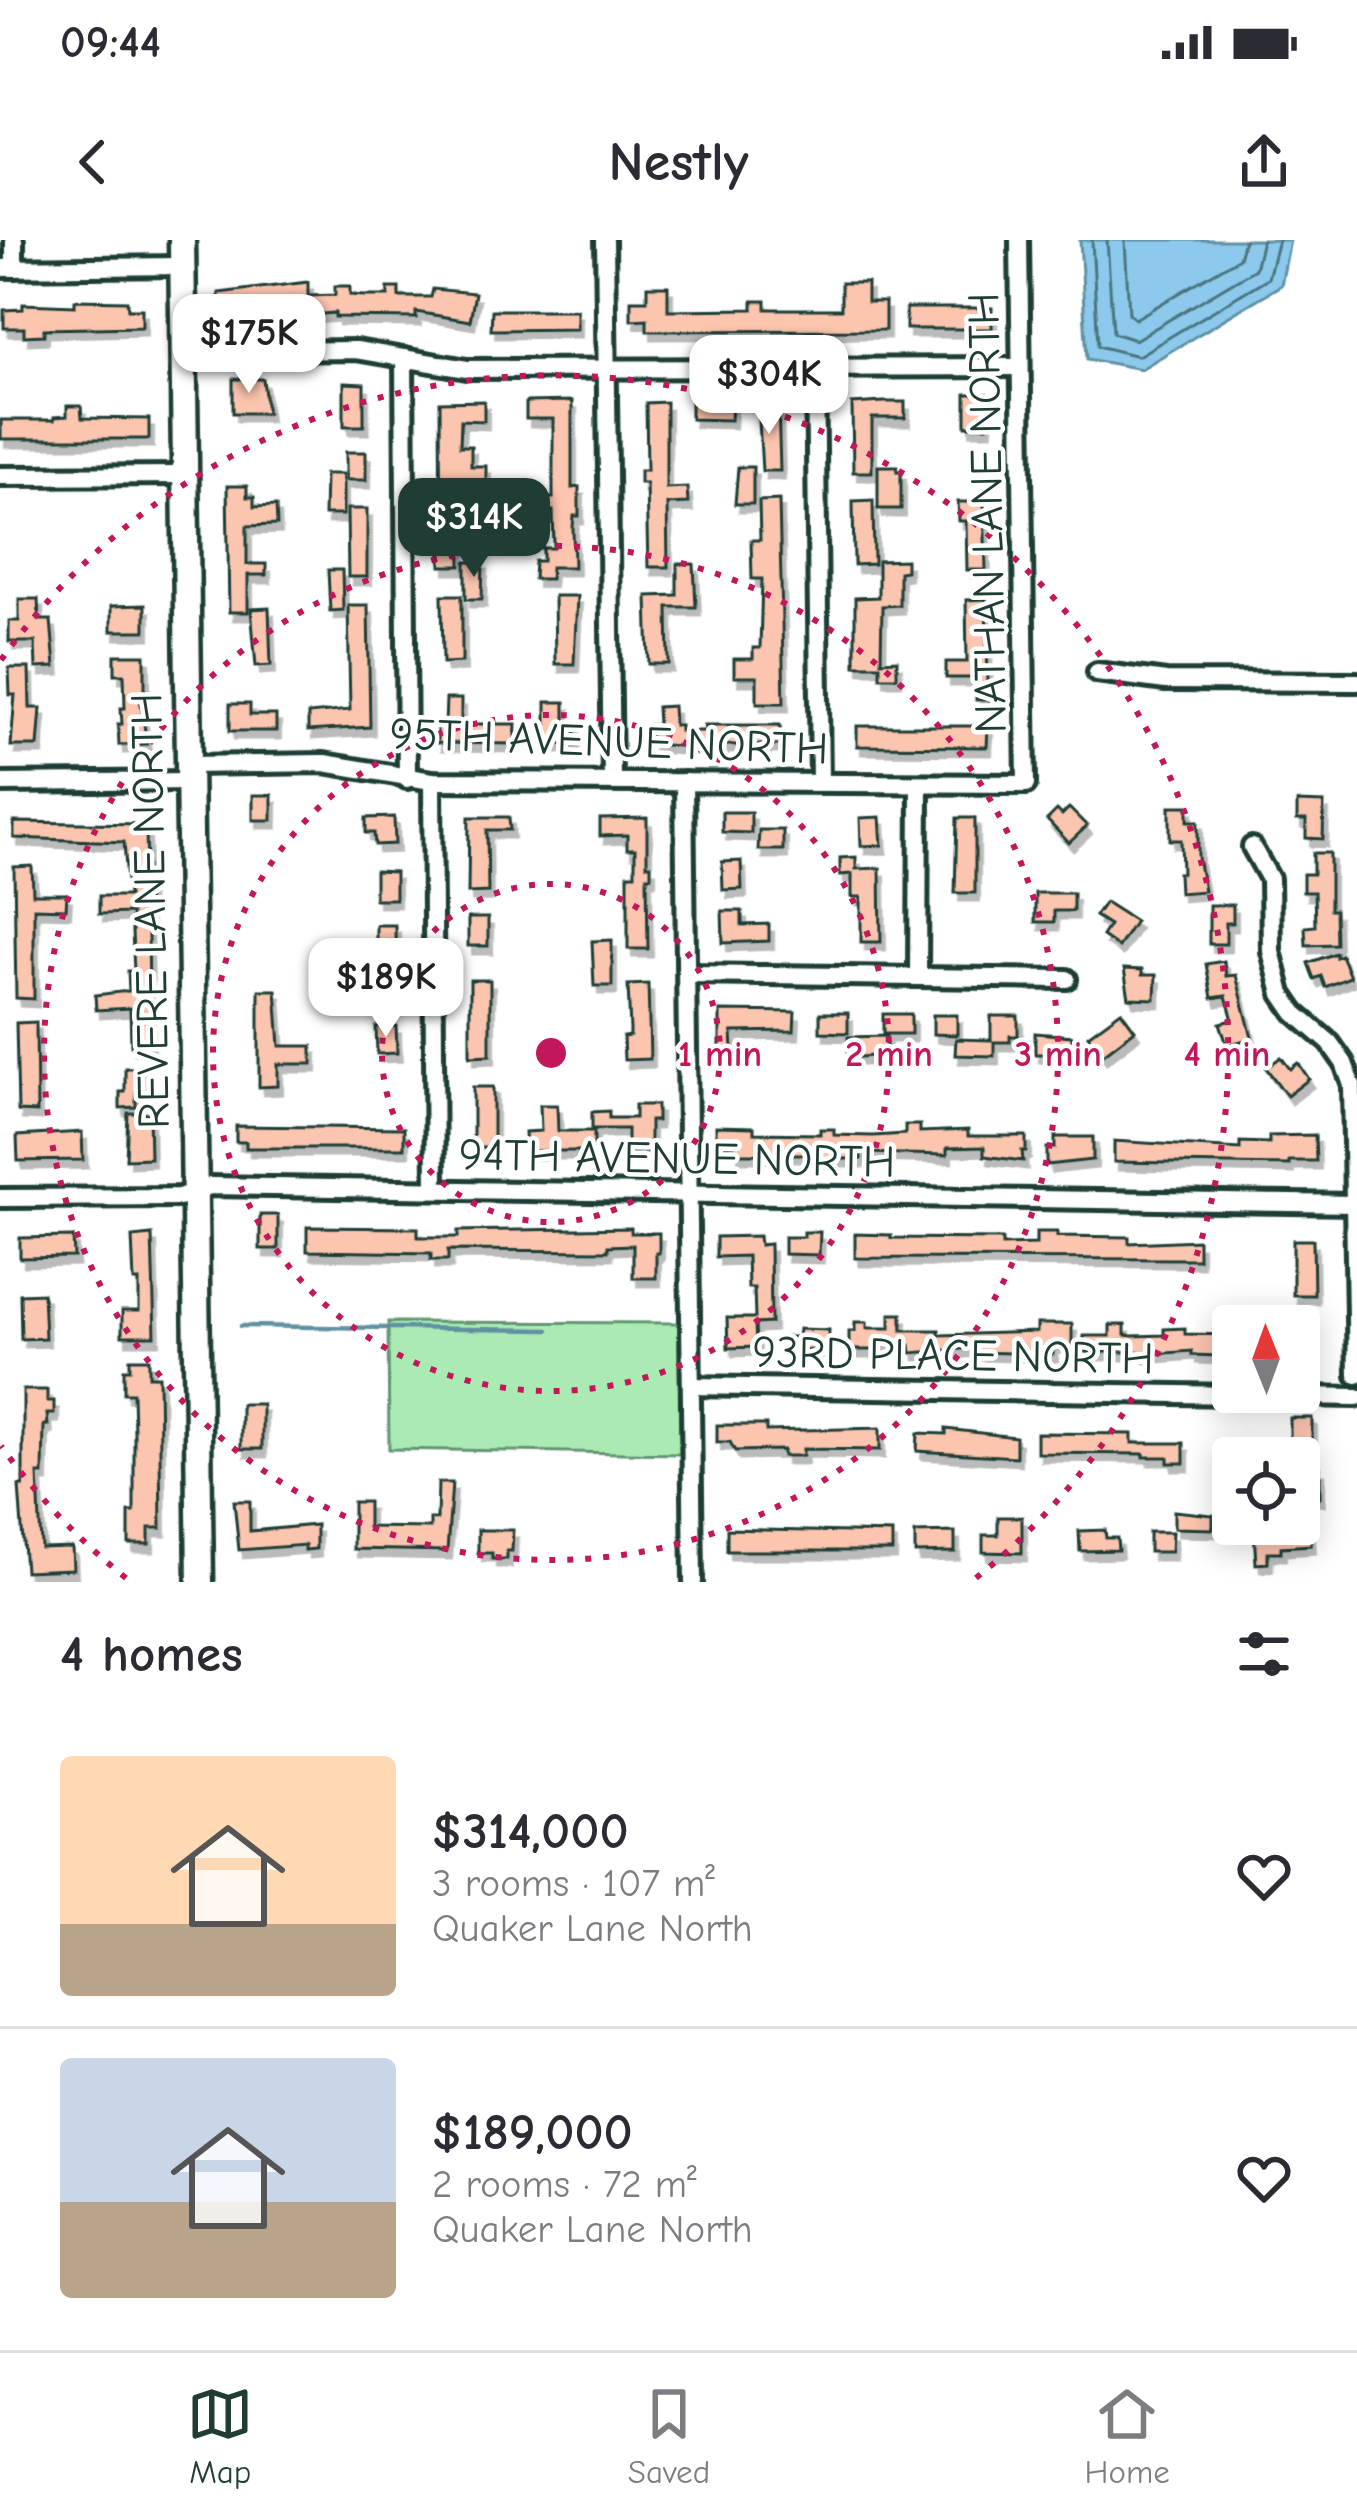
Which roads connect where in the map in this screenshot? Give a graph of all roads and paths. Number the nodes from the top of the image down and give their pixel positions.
1 (14, 240) edge
2 (182, 240) edge
3 (605, 240) edge
4 (1019, 240) edge
5 (182, 266) junction
6 (7, 268) edge
7 (184, 352) junction
8 (404, 358) junction
9 (1020, 367) junction
10 (815, 368) junction
11 (609, 369) junction
12 (185, 475) junction
13 (0, 476) edge
14 (1097, 672) dead end
15 (1357, 682) edge
16 (190, 773) junction
17 (407, 779) junction
18 (432, 781) junction
19 (613, 781) junction
20 (684, 782) junction
21 (820, 782) junction
22 (0, 783) edge
23 (919, 784) junction
24 (1026, 784) joint
25 (1252, 847) dead end
26 (688, 974) junction
27 (918, 976) junction
28 (1067, 980) dead end
29 (435, 1189) junction
30 (195, 1191) junction
31 (689, 1193) junction
32 (0, 1198) edge
33 (1355, 1204) edge
34 (1357, 1376) edge
35 (692, 1386) junction
36 (1357, 1397) edge
37 (200, 1582) edge
38 (693, 1582) edge

1 - 6 street
2 - 5 street, REVERE LANE NORTH
3 - 11 street
4 - 9 street, NATHAN LANE NORTH
5 - 6 street
5 - 7 street, REVERE LANE NORTH
7 - 8 street
7 - 12 street, REVERE LANE NORTH
8 - 11 street
8 - 17 street
9 - 10 street
9 - 24 street, NATHAN LANE NORTH
10 - 11 street
10 - 21 street
11 - 19 street
12 - 13 street
12 - 16 street, REVERE LANE NORTH
14 - 15 street
16 - 17 street, 95TH AVENUE NORTH
16 - 22 street, 95TH AVENUE NORTH
16 - 30 street, REVERE LANE NORTH
17 - 18 street, 95TH AVENUE NORTH
18 - 19 street, 95TH AVENUE NORTH
18 - 29 street
19 - 20 street, 95TH AVENUE NORTH
20 - 21 street, 95TH AVENUE NORTH
20 - 26 street
21 - 23 street, 95TH AVENUE NORTH
23 - 24 street, 95TH AVENUE NORTH
23 - 27 street
25 - 33 street
26 - 27 street
26 - 31 street
27 - 28 street
29 - 30 street, 94TH AVENUE NORTH
29 - 31 street, 94TH AVENUE NORTH
30 - 32 street, 94TH AVENUE NORTH
30 - 37 street, REVERE LANE NORTH
31 - 33 street, 94TH AVENUE NORTH
31 - 35 street
33 - 34 street
35 - 36 street, 93RD PLACE NORTH
35 - 38 street

